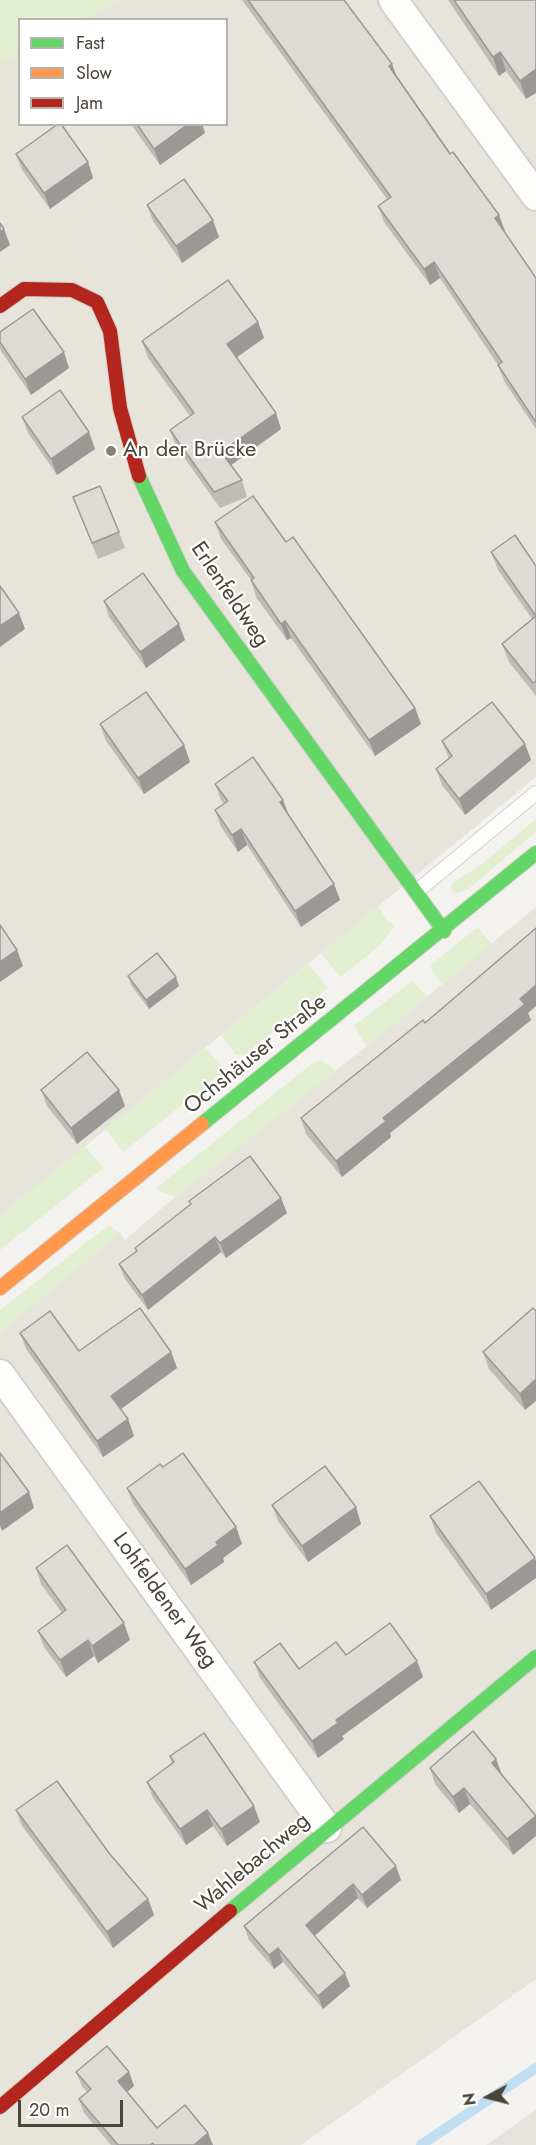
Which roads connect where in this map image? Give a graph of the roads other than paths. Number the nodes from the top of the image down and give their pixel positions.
1 (393, 0) edge
2 (536, 196) edge
3 (0, 306) edge
4 (536, 793) edge
5 (536, 853) edge
6 (416, 892) junction
7 (444, 931) junction
8 (0, 1288) edge
9 (0, 1374) edge
10 (536, 1657) edge
11 (327, 1828) junction
12 (0, 2107) edge

1 - 2 street
3 - 6 street, Erlenfeldweg
4 - 6 lane
5 - 7 street, Ochshäuser Straße
6 - 7 street, Erlenfeldweg
7 - 8 street, Ochshäuser Straße
9 - 11 street, Lohfeldener Weg
10 - 11 street, Wahlebachweg
11 - 12 street, Wahlebachweg

